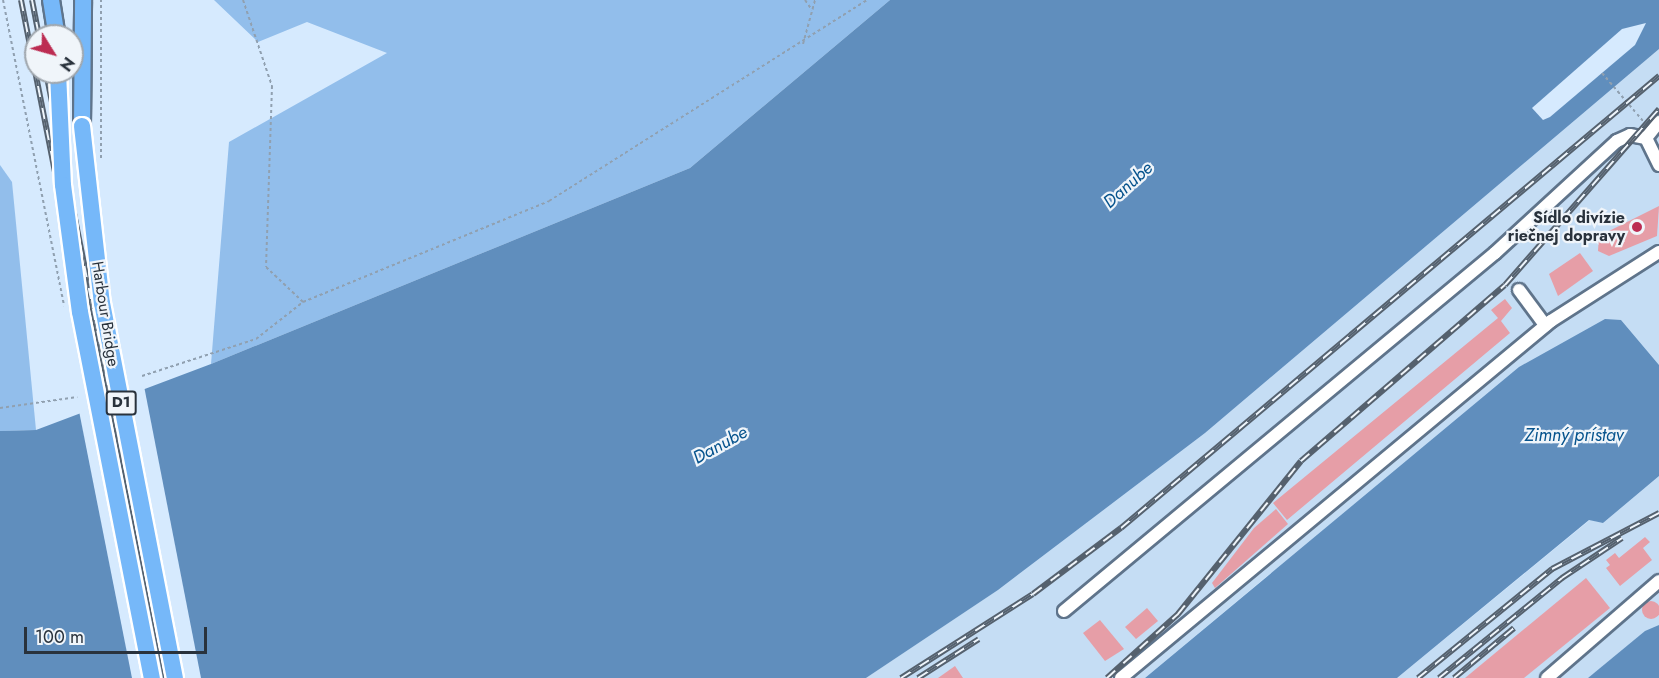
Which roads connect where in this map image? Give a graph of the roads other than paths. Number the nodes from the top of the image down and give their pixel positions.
1 (51, 0) edge
2 (59, 0) edge
3 (83, 0) edge
4 (56, 24) edge
5 (58, 24) edge
6 (59, 84) edge
7 (1652, 130) edge
8 (1659, 165) edge
9 (1659, 252) edge
10 (1519, 290) dead end
11 (1545, 325) junction
12 (1659, 581) edge
13 (1064, 611) dead end
14 (152, 678) edge
15 (176, 678) edge
16 (1121, 678) edge
17 (1547, 678) edge

1 - 4 highway
2 - 5 highway
3 - 15 highway, Harbour Bridge / D1, bridge
6 - 14 highway, Harbour Bridge / D1, bridge
7 - 8 lane
7 - 13 lane
9 - 11 lane
10 - 11 lane
11 - 16 lane
12 - 17 lane

